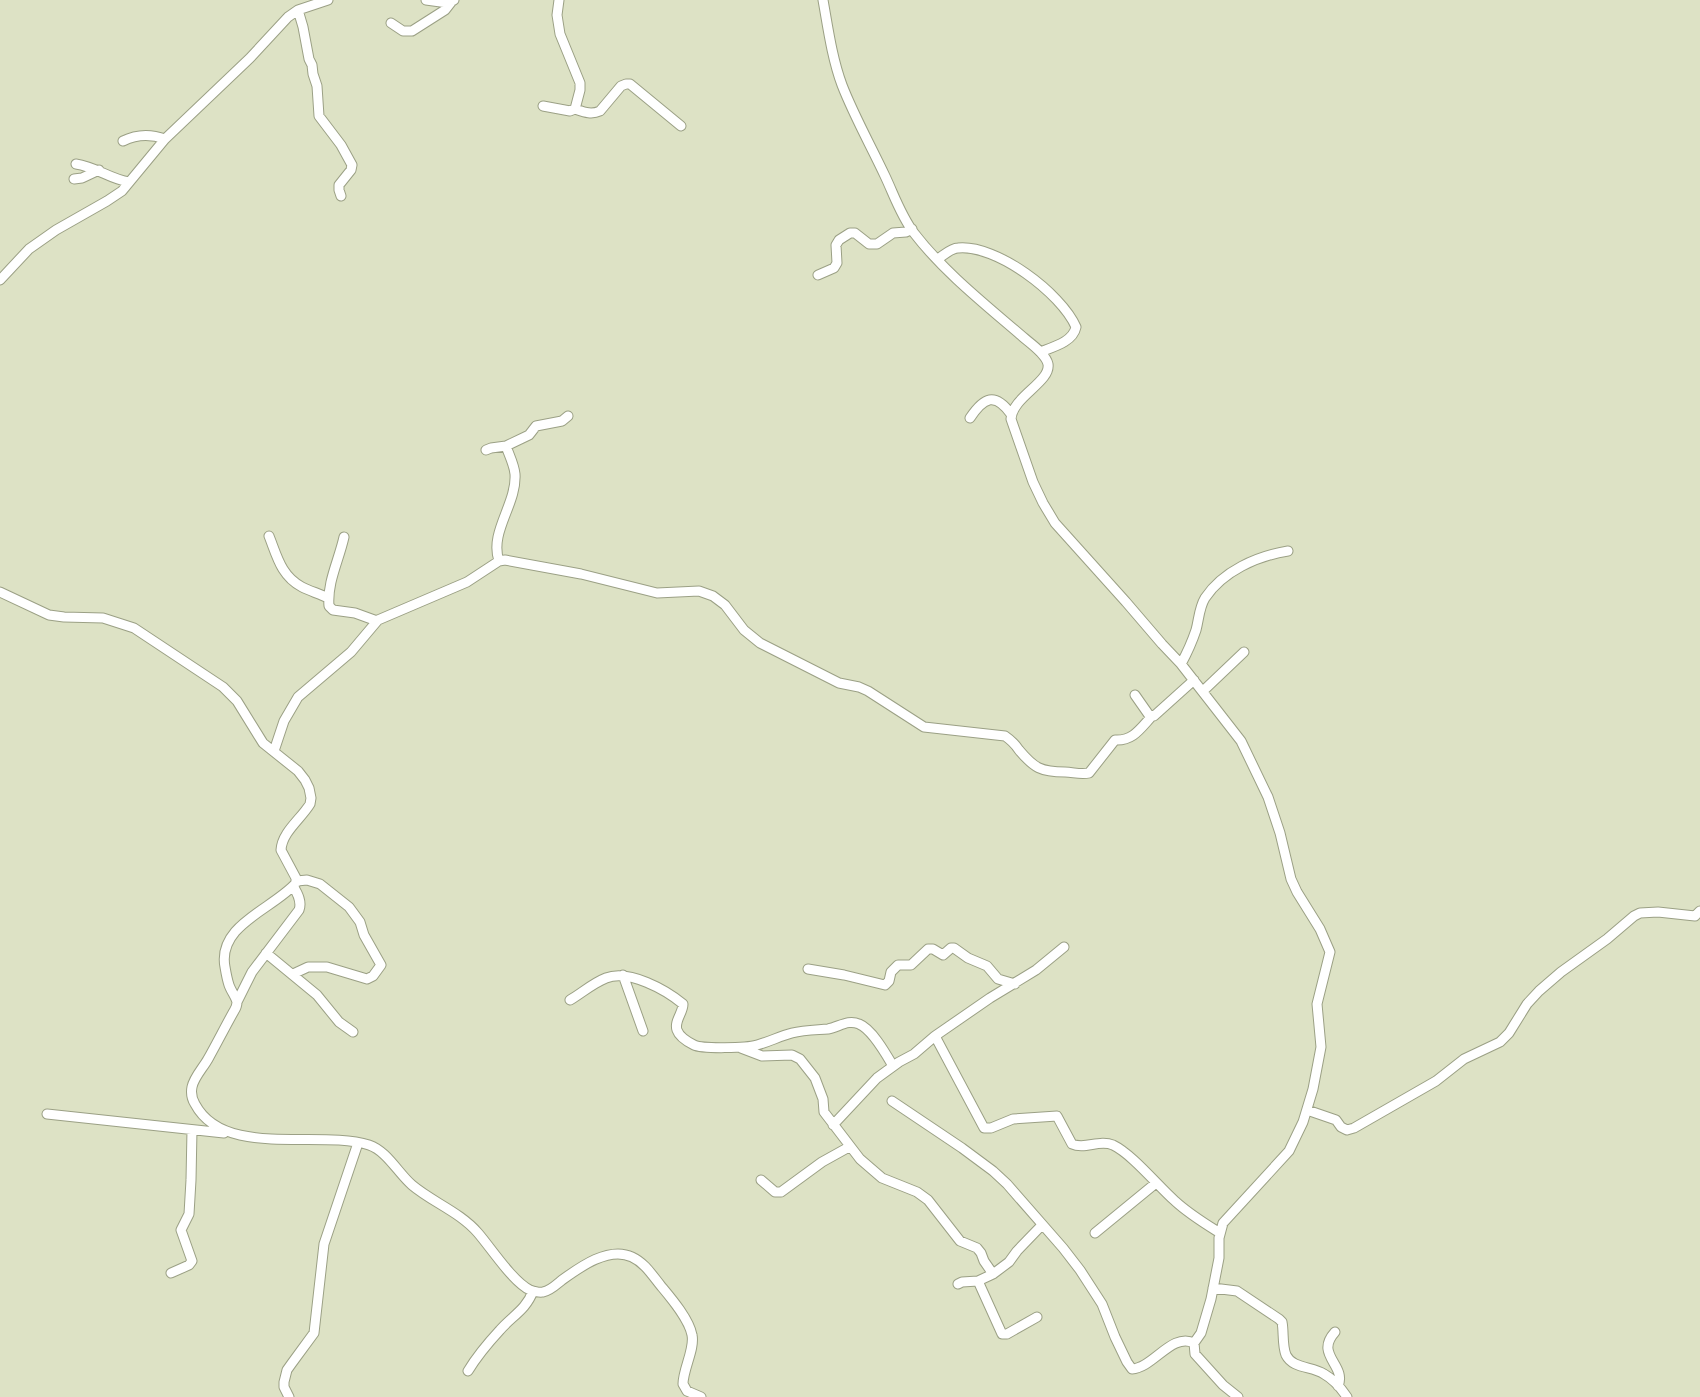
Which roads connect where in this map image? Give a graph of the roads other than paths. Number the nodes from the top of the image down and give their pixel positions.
1 (328, 0) edge
2 (426, 0) edge
3 (453, 0) edge
4 (559, 0) edge
5 (823, 0) edge
6 (298, 10) junction
7 (391, 23) dead end
8 (543, 106) dead end
9 (574, 109) junction
10 (681, 126) dead end
11 (165, 139) junction
12 (123, 141) dead end
13 (76, 164) dead end
14 (99, 170) junction
15 (74, 179) dead end
16 (129, 182) junction
17 (341, 196) dead end
18 (912, 229) junction
19 (938, 259) junction
20 (818, 275) dead end
21 (0, 280) edge
22 (1040, 352) junction
23 (1011, 414) junction
24 (568, 416) dead end
25 (970, 418) dead end
26 (506, 446) junction
27 (486, 450) dead end
28 (269, 536) dead end
29 (344, 537) dead end
30 (1288, 552) dead end
31 (499, 561) junction
32 (0, 592) edge
33 (328, 598) junction
34 (377, 621) junction
35 (1245, 652) dead end
36 (1181, 664) junction
37 (1194, 680) junction
38 (1203, 691) junction
39 (1135, 694) dead end
40 (1152, 716) junction
41 (274, 751) junction
42 (295, 884) junction
43 (1700, 911) edge
44 (1064, 947) dead end
45 (266, 953) junction
46 (808, 969) dead end
47 (293, 974) junction
48 (623, 975) junction
49 (1015, 984) junction
50 (570, 1000) dead end
51 (237, 1002) junction
52 (643, 1031) dead end
53 (352, 1032) dead end
54 (935, 1036) junction
55 (737, 1046) junction
56 (893, 1066) junction
57 (892, 1101) dead end
58 (1307, 1110) junction
59 (46, 1114) dead end
60 (833, 1125) junction
61 (192, 1130) junction
62 (232, 1134) junction
63 (358, 1143) junction
64 (849, 1147) junction
65 (761, 1180) dead end
66 (1156, 1183) junction
67 (1042, 1225) junction
68 (1095, 1233) dead end
69 (1220, 1233) junction
70 (171, 1273) dead end
71 (993, 1274) junction
72 (978, 1281) junction
73 (958, 1284) dead end
74 (1213, 1288) junction
75 (533, 1291) junction
76 (1037, 1317) dead end
77 (1335, 1332) dead end
78 (1194, 1343) junction
79 (468, 1371) dead end
80 (1338, 1386) junction
81 (289, 1397) edge
82 (701, 1397) edge
83 (1238, 1397) edge
84 (1347, 1397) edge

1 - 6 street
2 - 3 street
3 - 7 street
4 - 9 street
5 - 18 street
6 - 11 street
6 - 17 street
8 - 9 street
9 - 10 street
11 - 12 street
11 - 16 street
13 - 14 street
14 - 15 street
14 - 16 street
16 - 21 street
18 - 19 street
18 - 20 street
19 - 22 street
19 - 22 street
22 - 23 street
23 - 25 street
23 - 36 street
24 - 26 street
26 - 27 street
26 - 31 street
28 - 33 street
29 - 33 street
30 - 36 street
31 - 34 street
31 - 40 street
32 - 41 street
33 - 34 street
34 - 41 street
35 - 38 street
36 - 37 street
37 - 38 street
37 - 40 street
38 - 58 street
39 - 40 street
41 - 42 street
42 - 45 street
42 - 47 street
42 - 51 street
43 - 58 street
44 - 49 street
45 - 47 street
45 - 51 street
46 - 49 street
47 - 53 street
48 - 50 street
48 - 52 street
48 - 55 street
49 - 54 street
51 - 62 street
54 - 56 street
54 - 66 street
55 - 56 street
55 - 60 street
56 - 60 street
57 - 67 street
58 - 69 street
59 - 61 street
60 - 64 street
61 - 62 street
61 - 70 street
62 - 63 street
63 - 75 street
63 - 81 street
64 - 65 street
64 - 71 street
66 - 68 street
66 - 69 street
67 - 71 street
67 - 78 street
69 - 74 street
71 - 72 street
72 - 73 street
72 - 76 street
74 - 78 street
74 - 80 street
75 - 79 street
75 - 82 street
77 - 80 street
78 - 83 street
80 - 84 street

